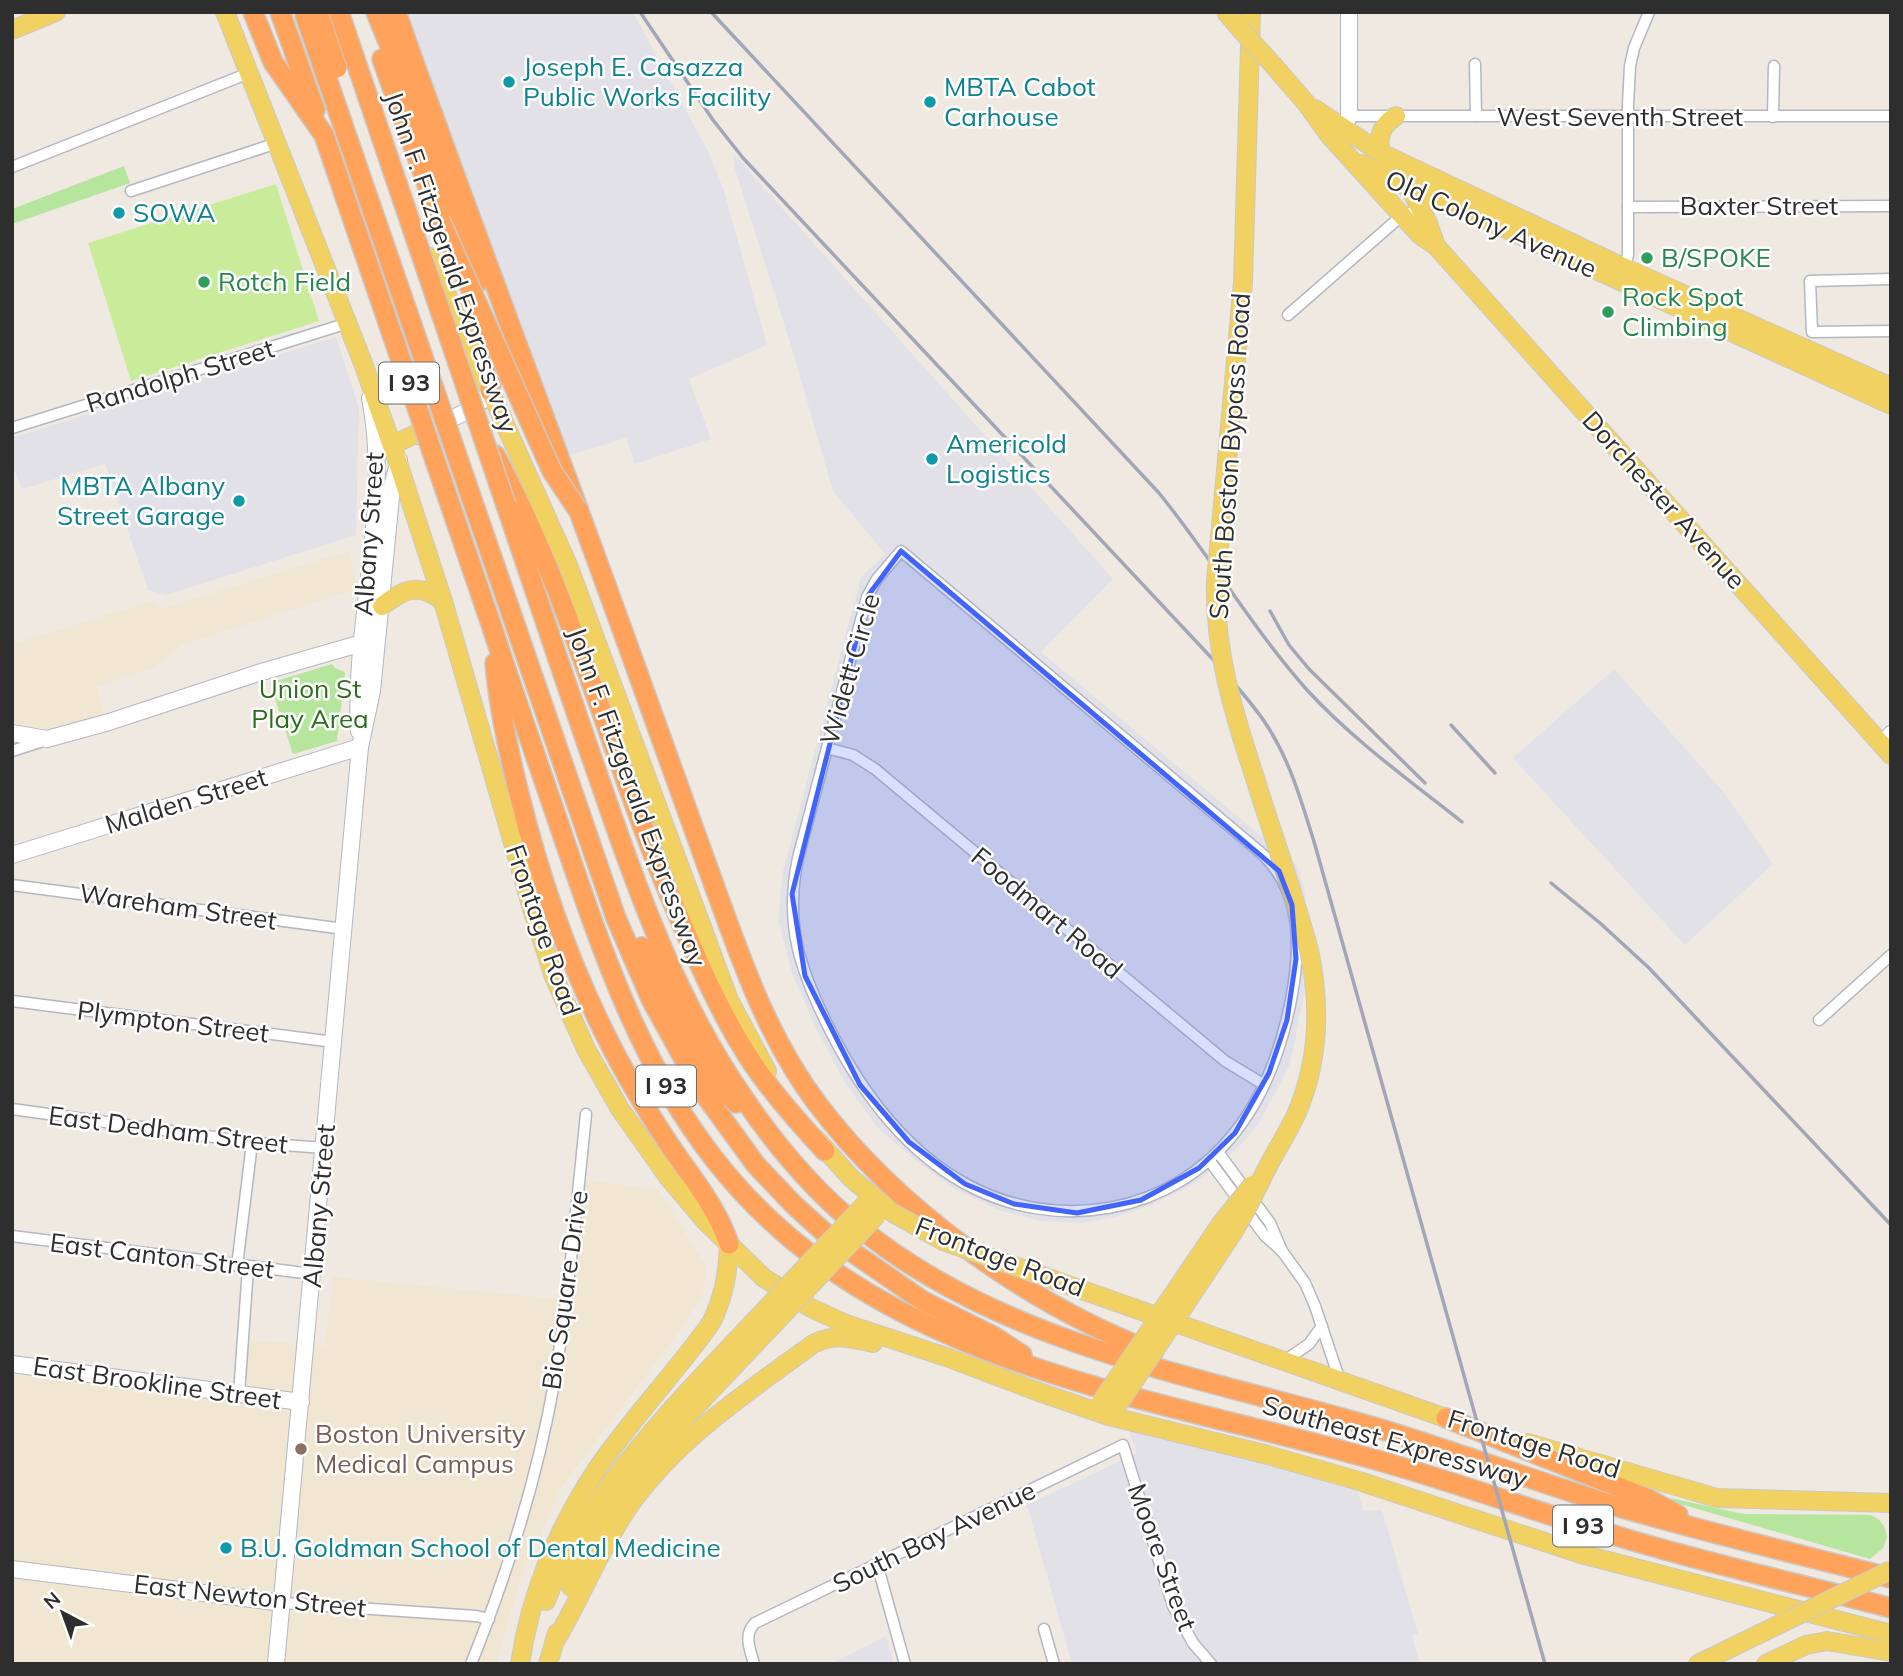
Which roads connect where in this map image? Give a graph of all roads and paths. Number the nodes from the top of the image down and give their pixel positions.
1 (56, 12) edge
2 (253, 12) edge
3 (280, 12) edge
4 (304, 12) edge
5 (318, 12) edge
6 (337, 12) edge
7 (366, 12) edge
8 (376, 12) edge
9 (396, 12) edge
10 (1226, 12) edge
11 (1251, 12) edge
12 (1349, 12) edge
13 (1648, 12) edge
14 (229, 15) edge
15 (12, 30) edge
16 (1475, 64) dead end
17 (1774, 66) dead end
18 (249, 73) junction
19 (1396, 116) junction
20 (1476, 116) junction
21 (1628, 116) junction
22 (1891, 116) edge
23 (1773, 117) junction
24 (1340, 126) junction
25 (324, 135) junction
26 (275, 138) junction
27 (1381, 153) junction
28 (12, 167) edge
29 (1409, 187) junction
30 (131, 191) dead end
31 (1891, 206) edge
32 (1628, 207) junction
33 (1421, 208) junction
34 (1402, 216) junction
35 (1436, 246) junction
36 (1623, 274) junction
37 (1891, 279) edge
38 (1288, 315) dead end
39 (348, 323) junction
40 (1891, 331) edge
41 (363, 363) junction
42 (1891, 387) edge
43 (490, 391) junction
44 (1891, 405) edge
45 (12, 428) edge
46 (422, 431) junction
47 (392, 445) junction
48 (398, 463) junction
49 (497, 506) junction
50 (578, 510) junction
51 (443, 601) junction
52 (382, 606) junction
53 (492, 630) junction
54 (362, 643) junction
55 (12, 733) edge
56 (47, 739) junction
57 (1888, 745) edge
58 (360, 747) junction
59 (827, 748) junction
60 (12, 751) edge
61 (12, 855) edge
62 (12, 885) edge
63 (344, 929) junction
64 (1891, 956) edge
65 (12, 1001) edge
66 (1819, 1020) dead end
67 (334, 1042) junction
68 (1263, 1084) junction
69 (12, 1110) edge
70 (586, 1114) dead end
71 (252, 1143) junction
72 (324, 1148) junction
73 (825, 1151) junction
74 (1218, 1152) junction
75 (1209, 1160) junction
76 (878, 1207) junction
77 (12, 1236) edge
78 (729, 1244) junction
79 (1282, 1251) junction
80 (242, 1267) junction
81 (312, 1274) junction
82 (1163, 1324) junction
83 (1322, 1326) junction
84 (949, 1358) junction
85 (1284, 1362) junction
86 (12, 1364) edge
87 (1046, 1371) junction
88 (1340, 1381) junction
89 (1209, 1382) junction
90 (239, 1394) junction
91 (697, 1394) junction
92 (301, 1402) junction
93 (1106, 1409) junction
94 (1446, 1418) junction
95 (1123, 1445) joint
96 (1865, 1503) junction
97 (1891, 1503) edge
98 (1891, 1518) edge
99 (1710, 1532) junction
100 (877, 1564) junction
101 (12, 1569) edge
102 (1891, 1570) edge
103 (1891, 1578) edge
104 (282, 1603) junction
105 (1891, 1608) edge
106 (489, 1619) junction
107 (1044, 1629) dead end
108 (1891, 1634) edge
109 (554, 1643) junction
110 (1891, 1652) edge
111 (276, 1664) edge
112 (471, 1664) edge
113 (522, 1664) edge
114 (548, 1664) edge
115 (754, 1664) edge
116 (905, 1664) edge
117 (1054, 1664) edge
118 (1211, 1664) edge
119 (1698, 1664) edge
120 (1766, 1664) edge

1 - 15 main road
2 - 25 highway
3 - 25 highway, I 93
4 - 49 highway, bridge
5 - 49 highway, bridge
6 - 43 main road, Frontage Road
6 - 49 highway, John F. Fitzgerald Expressway / I 93, bridge
7 - 50 highway, bridge
8 - 43 highway
9 - 50 highway, bridge
10 - 24 main road, Dorchester Avenue, bridge
11 - 82 main road, South Boston Bypass Road, bridge
12 - 24 main road
13 - 21 street
14 - 18 main road, Albany Street
16 - 20 street
17 - 23 street
18 - 26 main road, Albany Street
18 - 28 street
19 - 20 street, West Seventh Street
19 - 24 street, West Seventh Street
19 - 27 main road
20 - 21 street, West Seventh Street
21 - 23 street, West Seventh Street
21 - 32 street
22 - 23 street, West Seventh Street
24 - 27 main road, Dorchester Avenue
24 - 29 main road, Old Colony Avenue
24 - 34 main road, Dorchester Avenue
25 - 53 highway, I 93, bridge
26 - 30 street
26 - 39 main road, Albany Street
27 - 29 main road, Dorchester Avenue
27 - 36 main road, Old Colony Avenue
29 - 33 main road, Dorchester Avenue
29 - 36 main road, Old Colony Avenue
31 - 32 street, Baxter Street
32 - 36 street
33 - 34 street
33 - 35 main road, Dorchester Avenue
34 - 35 main road, Dorchester Avenue
34 - 38 street
35 - 57 main road, Dorchester Avenue
36 - 42 main road, Old Colony Avenue
36 - 44 main road, Old Colony Avenue
37 - 40 street
39 - 41 main road, Albany Street
39 - 45 street, Randolph Street
41 - 47 main road, Frontage Road
41 - 54 main road, Albany Street
43 - 46 main road, Albany Street
43 - 73 main road, Frontage Road
46 - 47 main road
46 - 48 main road, Albany Street
47 - 48 main road, Frontage Road
48 - 51 main road, Frontage Road
48 - 52 main road, Albany Street
49 - 73 highway
49 - 87 highway
49 - 89 highway, John F. Fitzgerald Expressway / I 93
50 - 89 highway
51 - 52 main road
51 - 78 main road, Frontage Road
52 - 58 main road, Albany Street
53 - 78 highway
53 - 87 highway, I 93
54 - 56 main road
54 - 58 main road, Albany Street
55 - 56 main road
56 - 60 street
58 - 61 main road, Malden Street
58 - 63 main road, Albany Street
59 - 68 street, Foodmart Road
59 - 68 street, Widett Circle
59 - 75 street, Widett Circle
62 - 63 street, Wareham Street
63 - 67 main road, Albany Street
64 - 66 street
65 - 67 street, Plympton Street
67 - 72 main road, Albany Street
68 - 74 street, Widett Circle
69 - 71 street, East Dedham Street
70 - 106 street, Bio Square Drive
71 - 72 street, East Dedham Street
71 - 80 street
72 - 81 main road, Albany Street
73 - 76 main road, Frontage Road
74 - 75 street, Widett Circle
74 - 79 street
75 - 79 street
76 - 82 main road, Frontage Road, bridge
76 - 91 main road, bridge
77 - 80 street, East Canton Street
78 - 84 main road, Frontage Road
78 - 113 main road
79 - 83 street
80 - 81 street, East Canton Street
80 - 90 street
81 - 92 main road, Albany Street
82 - 85 main road, Frontage Road
82 - 93 main road, South Boston Bypass Road, bridge
83 - 85 street
83 - 88 street
84 - 93 main road, Frontage Road
84 - 109 main road
85 - 88 main road, Frontage Road
86 - 90 main road, East Brookline Street
87 - 105 highway, Southeast Expressway / I 93
88 - 94 main road, Frontage Road
89 - 99 highway, Southeast Expressway / I 93
90 - 92 main road, East Brookline Street
91 - 109 main road
91 - 113 main road
92 - 104 main road, Albany Street
93 - 108 main road, Frontage Road
94 - 96 main road, Frontage Road
94 - 99 highway
95 - 100 street, South Bay Avenue
95 - 118 street, Moore Street
96 - 97 main road, Frontage Road
96 - 98 main road, Frontage Road
99 - 103 highway, Southeast Expressway / I 93
100 - 115 street, South Bay Avenue
100 - 116 street
101 - 104 main road, East Newton Street
102 - 119 main road, bridge
104 - 106 street, East Newton Street
104 - 111 main road, Albany Street
106 - 112 street, Bio Square Drive
107 - 117 street
109 - 114 main road
110 - 120 main road

